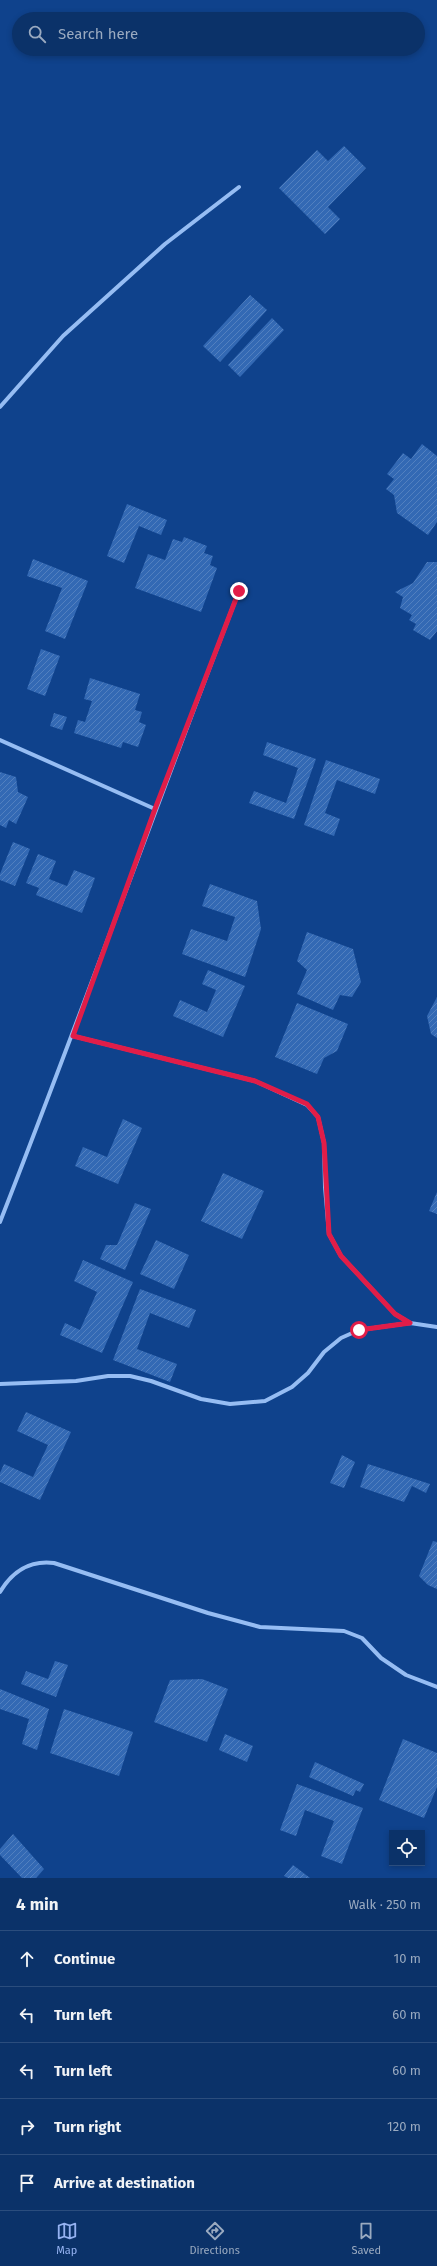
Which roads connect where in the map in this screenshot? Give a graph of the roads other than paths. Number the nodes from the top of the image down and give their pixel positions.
1 (239, 187) dead end
2 (0, 407) edge
3 (239, 591) dead end
4 (0, 740) edge
5 (155, 809) junction
6 (73, 1036) junction
7 (0, 1222) edge
8 (410, 1323) junction
9 (437, 1327) edge
10 (0, 1384) edge
11 (0, 1592) edge
12 (437, 1687) edge

1 - 2 street
3 - 5 street
4 - 5 street
5 - 6 street
6 - 7 street
6 - 8 street
8 - 9 street
8 - 10 street
11 - 12 street

